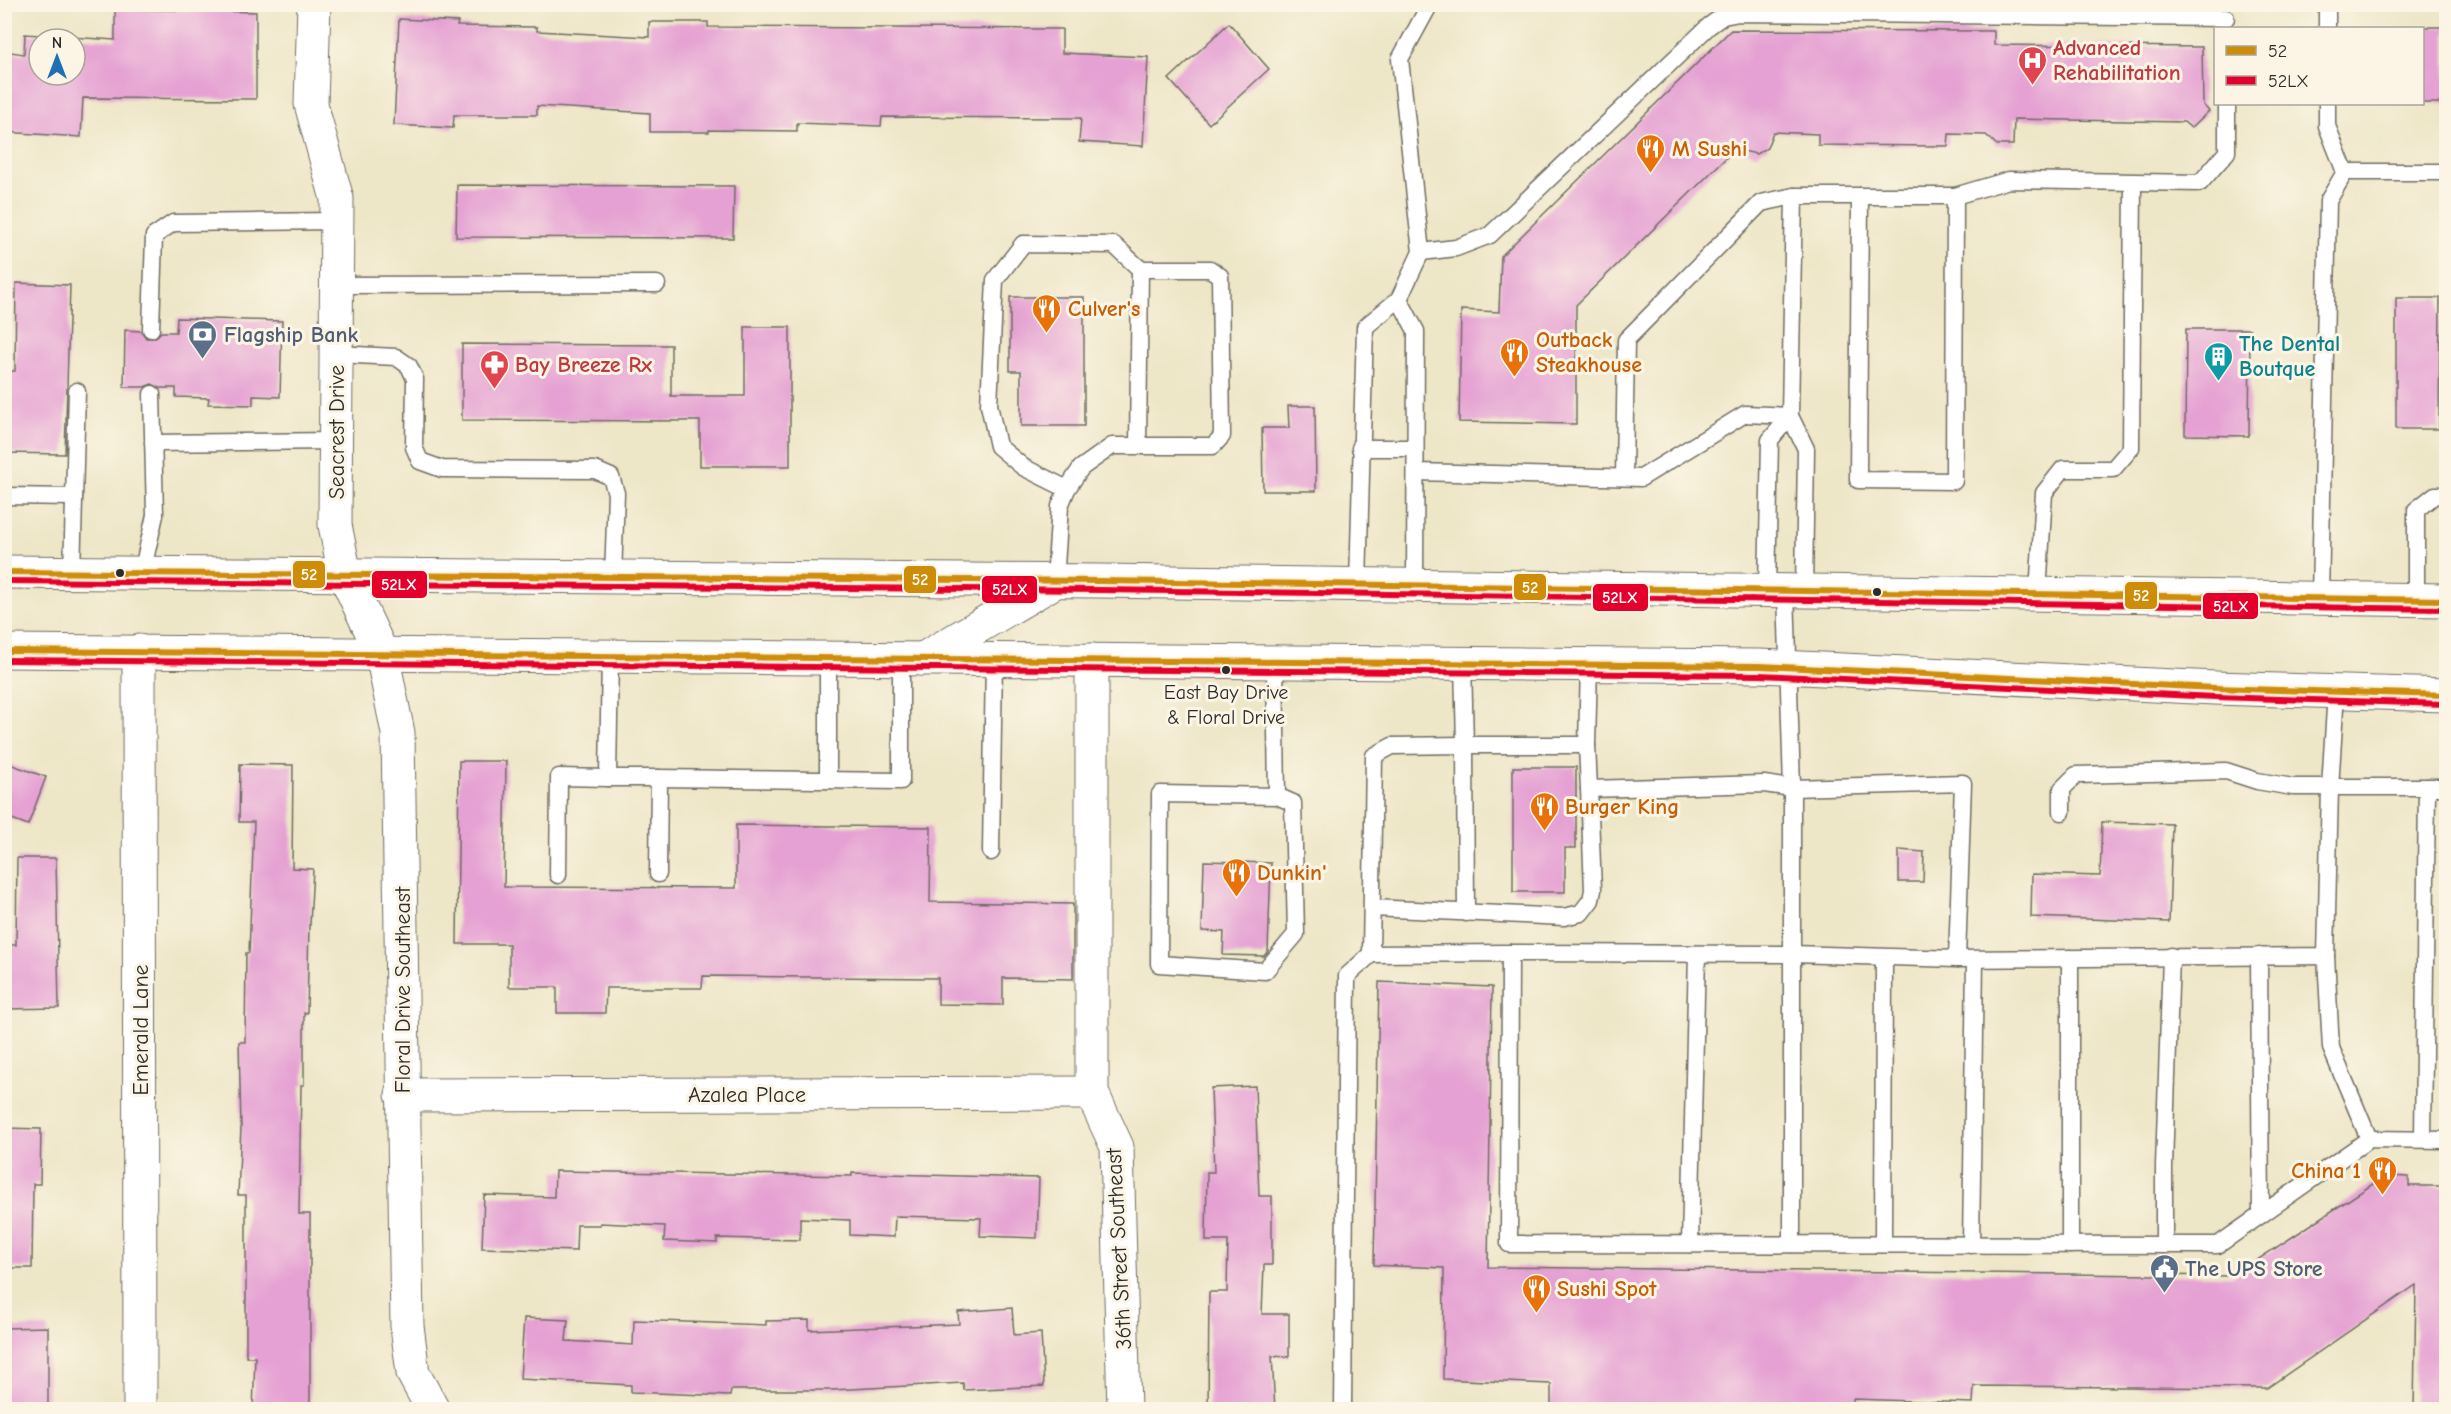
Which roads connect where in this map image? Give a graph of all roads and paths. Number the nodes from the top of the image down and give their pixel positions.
1 (314, 4) edge
2 (1430, 4) edge
3 (2326, 4) edge
4 (2226, 17) edge
5 (2326, 27) edge
6 (2227, 105) edge
7 (2326, 105) edge
8 (2345, 172) junction
9 (2446, 172) edge
10 (2133, 183) junction
11 (1794, 196) junction
12 (1860, 196) junction
13 (1955, 196) junction
14 (337, 221) junction
15 (1421, 252) junction
16 (1140, 269) junction
17 (657, 284) dead end
18 (337, 285) junction
19 (1399, 299) junction
20 (151, 329) dead end
21 (336, 354) junction
22 (77, 392) dead end
23 (152, 394) dead end
24 (1790, 416) junction
25 (336, 441) junction
26 (153, 443) junction
27 (1138, 446) junction
28 (1360, 448) junction
29 (1415, 448) junction
30 (1416, 472) junction
31 (1624, 477) junction
32 (1067, 489) junction
33 (2446, 495) edge
34 (4, 496) edge
35 (74, 497) junction
36 (4, 572) edge
37 (72, 573) junction
38 (142, 573) junction
39 (345, 575) junction
40 (613, 577) junction
41 (1055, 581) junction
42 (1358, 585) junction
43 (1415, 586) junction
44 (1786, 591) junction
45 (2038, 594) junction
46 (2320, 598) junction
47 (2431, 599) edge
48 (4, 651) edge
49 (139, 651) junction
50 (382, 654) junction
51 (610, 656) junction
52 (828, 658) junction
53 (912, 659) junction
54 (994, 660) junction
55 (1092, 660) junction
56 (1275, 662) junction
57 (1463, 663) junction
58 (1589, 664) junction
59 (1788, 668) junction
60 (2336, 692) junction
61 (2446, 695) edge
62 (1464, 745) junction
63 (1587, 745) junction
64 (608, 778) junction
65 (659, 778) junction
66 (828, 780) junction
67 (2427, 787) junction
68 (2446, 787) edge
69 (1792, 788) junction
70 (2330, 788) junction
71 (1589, 789) junction
72 (1277, 796) junction
73 (2062, 812) dead end
74 (991, 852) dead end
75 (658, 874) dead end
76 (558, 875) dead end
77 (1371, 908) junction
78 (1466, 913) junction
79 (1510, 953) junction
80 (1371, 954) junction
81 (1697, 954) junction
82 (1792, 954) junction
83 (2171, 956) junction
84 (2259, 956) junction
85 (2326, 956) junction
86 (1884, 958) junction
87 (2070, 958) junction
88 (1957, 959) junction
89 (1975, 960) junction
90 (1092, 1093) junction
91 (402, 1095) junction
92 (2369, 1139) junction
93 (2423, 1139) junction
94 (2446, 1140) edge
95 (2261, 1215) junction
96 (1690, 1244) junction
97 (1792, 1244) junction
98 (1883, 1244) junction
99 (1971, 1245) junction
100 (2070, 1245) junction
101 (2164, 1245) junction
102 (140, 1410) edge
103 (433, 1410) edge
104 (1124, 1410) edge
105 (1343, 1410) edge

1 - 14 main road, Seacrest Drive
2 - 15 lane
3 - 5 lane
4 - 15 lane
6 - 10 lane
7 - 8 lane
8 - 9 lane
8 - 46 lane
10 - 13 lane
10 - 45 lane
11 - 12 lane
11 - 24 lane
11 - 31 lane
12 - 13 lane
12 - 13 lane
14 - 18 main road, Seacrest Drive
14 - 20 lane
15 - 19 lane
16 - 27 lane
16 - 27 lane
16 - 32 lane
17 - 18 lane
18 - 21 main road, Seacrest Drive
19 - 28 lane
19 - 29 lane
21 - 25 main road, Seacrest Drive
21 - 40 lane
22 - 35 lane
23 - 26 lane
24 - 31 lane
24 - 44 lane
24 - 44 lane
25 - 26 lane
25 - 39 main road, Seacrest Drive
26 - 38 lane
27 - 32 lane
28 - 29 lane
28 - 42 lane
29 - 30 lane
30 - 31 lane
30 - 43 lane
32 - 41 lane
33 - 47 lane
34 - 35 lane
35 - 37 lane
36 - 37 main road
37 - 38 main road
38 - 39 main road
39 - 40 main road
39 - 50 main road, Floral Drive Southeast
40 - 41 main road
41 - 42 main road
41 - 53 main road
42 - 43 main road
43 - 44 main road
44 - 45 main road
44 - 59 lane
45 - 46 main road
46 - 47 main road
48 - 49 main road
49 - 50 main road
49 - 102 main road, Emerald Lane
50 - 51 main road
50 - 91 main road, Floral Drive Southeast
51 - 52 main road
51 - 64 lane
52 - 53 main road
52 - 66 lane
53 - 54 main road
53 - 66 lane
54 - 55 main road
54 - 74 lane
55 - 56 main road
55 - 90 main road
56 - 57 main road
56 - 72 lane
57 - 58 main road
57 - 62 lane
58 - 59 main road
58 - 63 lane
59 - 60 main road
59 - 69 lane
60 - 61 main road
60 - 70 lane
62 - 63 lane
62 - 77 lane
62 - 78 lane
63 - 71 lane
64 - 65 lane
64 - 76 lane
65 - 66 lane
65 - 75 lane
67 - 68 lane
67 - 70 lane
67 - 93 lane
69 - 71 lane
69 - 82 lane
69 - 88 lane
70 - 73 lane
70 - 85 lane
71 - 78 lane
72 - 72 lane
77 - 78 lane
77 - 80 lane
79 - 80 lane
79 - 81 lane
79 - 96 lane
80 - 105 lane
81 - 82 lane
81 - 96 lane
82 - 86 lane
82 - 97 lane
83 - 84 lane
83 - 87 lane
83 - 101 lane
84 - 85 lane
84 - 95 lane
85 - 92 lane
86 - 88 lane
86 - 98 lane
87 - 89 lane
87 - 100 lane
88 - 89 lane
89 - 99 lane
90 - 91 main road, Azalea Place
90 - 104 main road, 36th Street Southeast
91 - 103 main road, Floral Drive Southeast
92 - 93 lane
92 - 95 lane
93 - 94 lane
95 - 101 lane
96 - 97 lane
97 - 98 lane
98 - 99 lane
99 - 100 lane
100 - 101 lane

